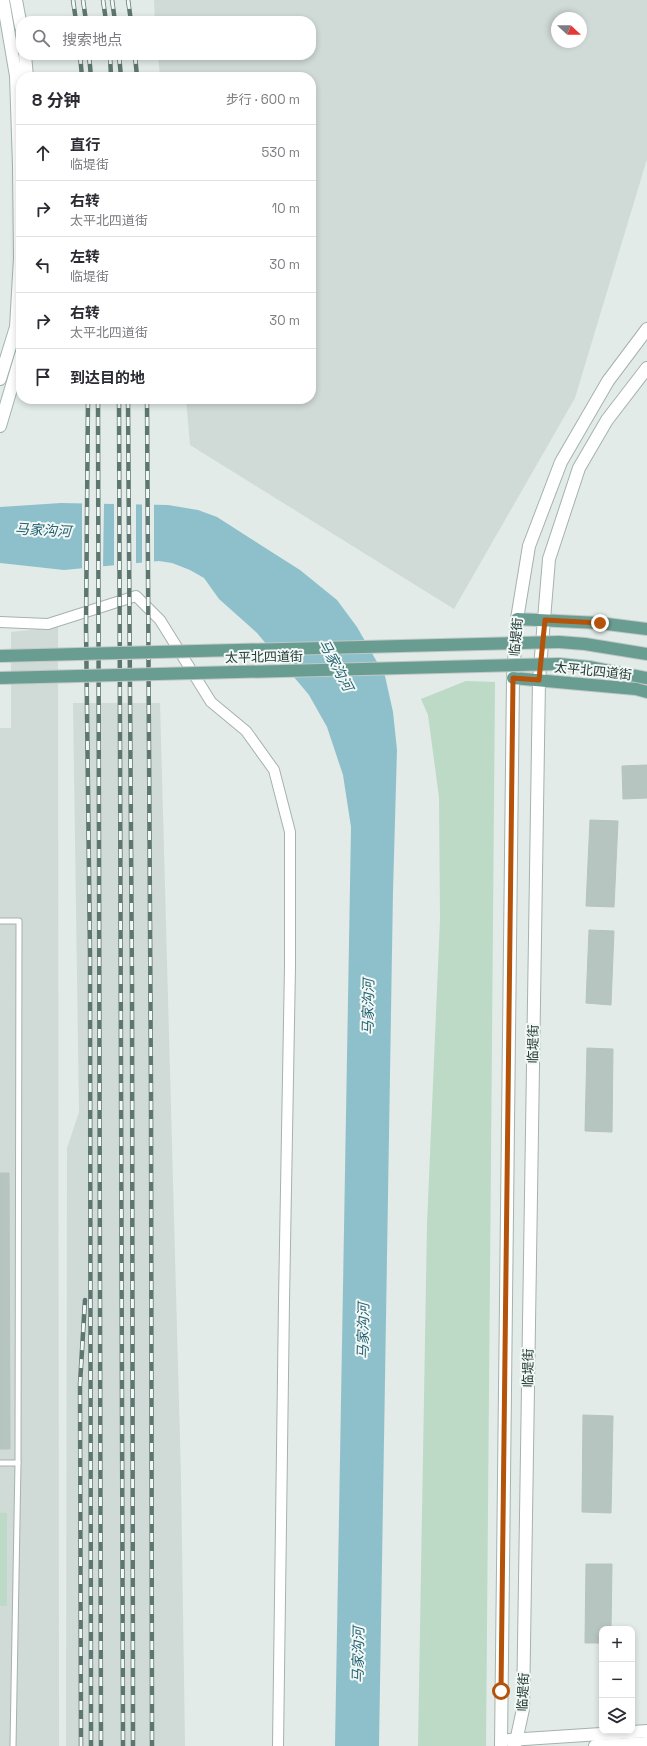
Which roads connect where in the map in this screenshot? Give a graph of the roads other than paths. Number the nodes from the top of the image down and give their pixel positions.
1 (3, 0) edge
2 (16, 0) edge
3 (19, 16) edge
4 (25, 60) edge
5 (27, 72) edge
6 (16, 76) edge
7 (16, 327) edge
8 (647, 329) edge
9 (647, 368) edge
10 (16, 372) edge
11 (0, 379) edge
12 (0, 426) edge
13 (517, 619) junction
14 (545, 620) junction
15 (0, 622) edge
16 (647, 629) edge
17 (647, 654) edge
18 (0, 656) edge
19 (0, 678) edge
20 (513, 678) junction
21 (647, 678) edge
22 (539, 680) junction
23 (647, 692) edge
24 (0, 921) edge
25 (0, 1463) edge
26 (18, 1463) junction
27 (647, 1731) edge
28 (516, 1743) edge
29 (647, 1743) edge
30 (501, 1744) edge
31 (13, 1746) edge
32 (278, 1746) edge
33 (595, 1746) edge

1 - 6 street
2 - 3 street
4 - 5 street
7 - 11 street
8 - 13 street, 临堤街
9 - 14 street, 临堤街
10 - 12 street
13 - 14 main road
13 - 20 street, 临堤街
14 - 16 main road
14 - 22 street, 临堤街
15 - 32 street
17 - 18 main road, 太平北四道街, bridge
19 - 21 main road, 太平北四道街, bridge
20 - 22 main road, 太平北四道街
20 - 30 street, 临堤街
22 - 23 main road, 太平北四道街
22 - 28 street, 临堤街
24 - 26 lane
25 - 26 lane
26 - 31 lane
27 - 28 street
28 - 30 street
29 - 33 street

